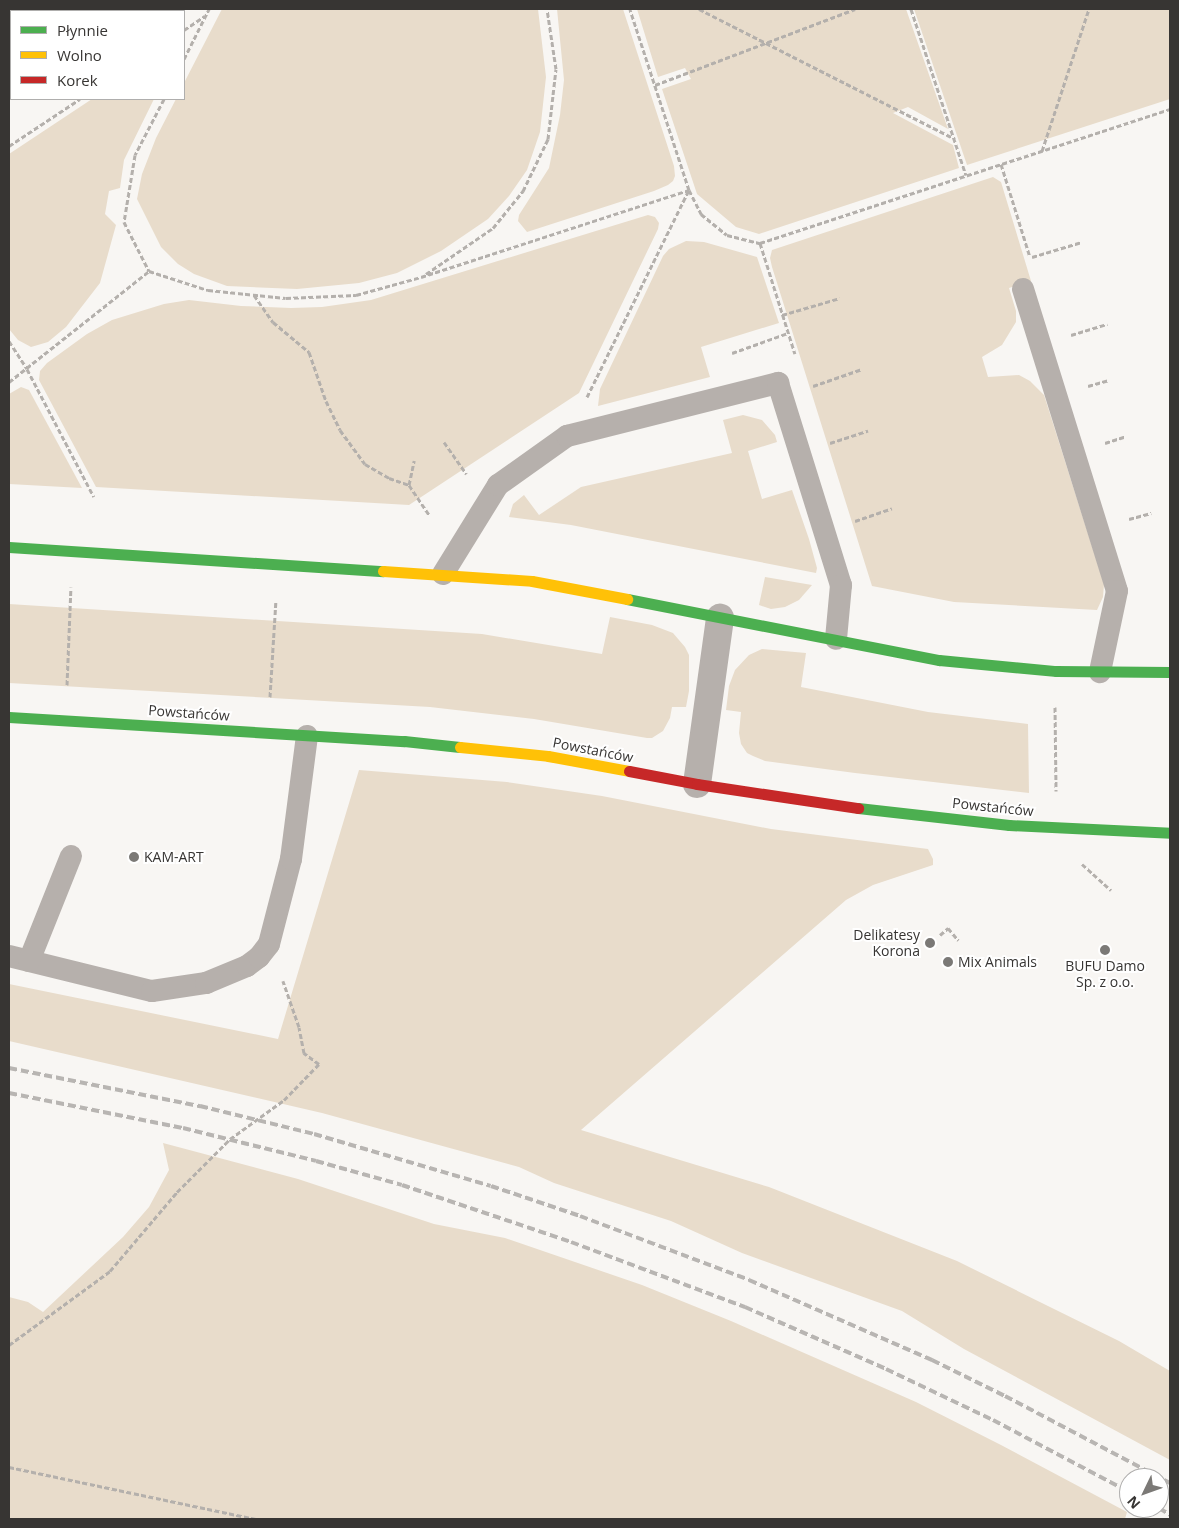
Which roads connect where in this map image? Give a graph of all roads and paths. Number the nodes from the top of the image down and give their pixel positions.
1 (209, 9) edge
2 (547, 9) edge
3 (630, 9) edge
4 (699, 9) edge
5 (855, 9) edge
6 (911, 9) edge
7 (1089, 9) edge
8 (206, 16) junction
9 (185, 29) edge
10 (767, 43) junction
11 (185, 57) edge
12 (655, 86) junction
13 (78, 100) edge
14 (163, 100) edge
15 (1170, 110) edge
16 (955, 139) junction
17 (9, 146) edge
18 (1042, 152) junction
19 (1001, 164) junction
20 (966, 176) junction
21 (689, 190) junction
22 (760, 242) junction
23 (1082, 242) dead end
24 (1030, 258) junction
25 (149, 271) junction
26 (421, 277) junction
27 (1023, 289) joint
28 (253, 295) junction
29 (840, 298) dead end
30 (782, 315) junction
31 (788, 333) junction
32 (9, 341) edge
33 (732, 353) dead end
34 (27, 369) junction
35 (862, 370) dead end
36 (1109, 380) dead end
37 (9, 382) edge
38 (1082, 388) dead end
39 (780, 390) junction
40 (868, 431) dead end
41 (567, 436) junction
42 (1126, 436) dead end
43 (1101, 444) dead end
44 (823, 445) dead end
45 (414, 461) dead end
46 (409, 485) junction
47 (94, 497) dead end
48 (892, 508) dead end
49 (1151, 514) dead end
50 (430, 516) dead end
51 (1124, 520) dead end
52 (848, 523) dead end
53 (9, 548) edge
54 (72, 551) junction
55 (278, 564) junction
56 (444, 574) junction
57 (720, 618) junction
58 (836, 639) junction
59 (1100, 672) junction
60 (1170, 672) edge
61 (67, 693) dead end
62 (270, 705) dead end
63 (9, 717) edge
64 (1054, 726) dead end
65 (307, 736) junction
66 (697, 784) junction
67 (1056, 792) dead end
68 (1170, 833) edge
69 (71, 856) dead end
70 (1084, 868) dead end
71 (1111, 890) dead end
72 (940, 935) dead end
73 (958, 940) dead end
74 (269, 944) junction
75 (19, 958) edge
76 (9, 1345) edge
77 (9, 1467) edge
78 (256, 1519) edge

1 - 8 path
2 - 26 path
3 - 12 path
4 - 10 path
5 - 10 path
6 - 16 path
7 - 18 path
8 - 9 path
8 - 11 path
10 - 12 path
10 - 16 path
12 - 21 path
13 - 17 path
14 - 25 path
15 - 18 path
16 - 20 path
18 - 19 path
19 - 20 path
19 - 24 path
20 - 22 path
21 - 22 path
21 - 26 path
21 - 41 path
22 - 30 path
23 - 24 path
24 - 27 path
25 - 28 path
25 - 34 path
26 - 28 path
27 - 59 lane
28 - 46 path
29 - 30 path
30 - 31 path
31 - 33 path
31 - 39 path
32 - 34 path
34 - 37 path
34 - 47 path
35 - 39 path
36 - 38 path
39 - 41 lane
39 - 58 lane
40 - 44 path
41 - 56 lane
42 - 43 path
45 - 46 path
46 - 50 path
48 - 52 path
49 - 51 path
53 - 54 street
54 - 55 street
54 - 61 path
55 - 56 street
55 - 62 path
56 - 57 street
57 - 58 street
57 - 66 street
58 - 59 street
59 - 60 street
63 - 65 street, Powstańców
64 - 67 path
65 - 66 street, Powstańców
65 - 74 lane
66 - 68 street, Powstańców
69 - 75 lane
70 - 71 path
72 - 73 path
74 - 75 lane
74 - 76 path
77 - 78 path

